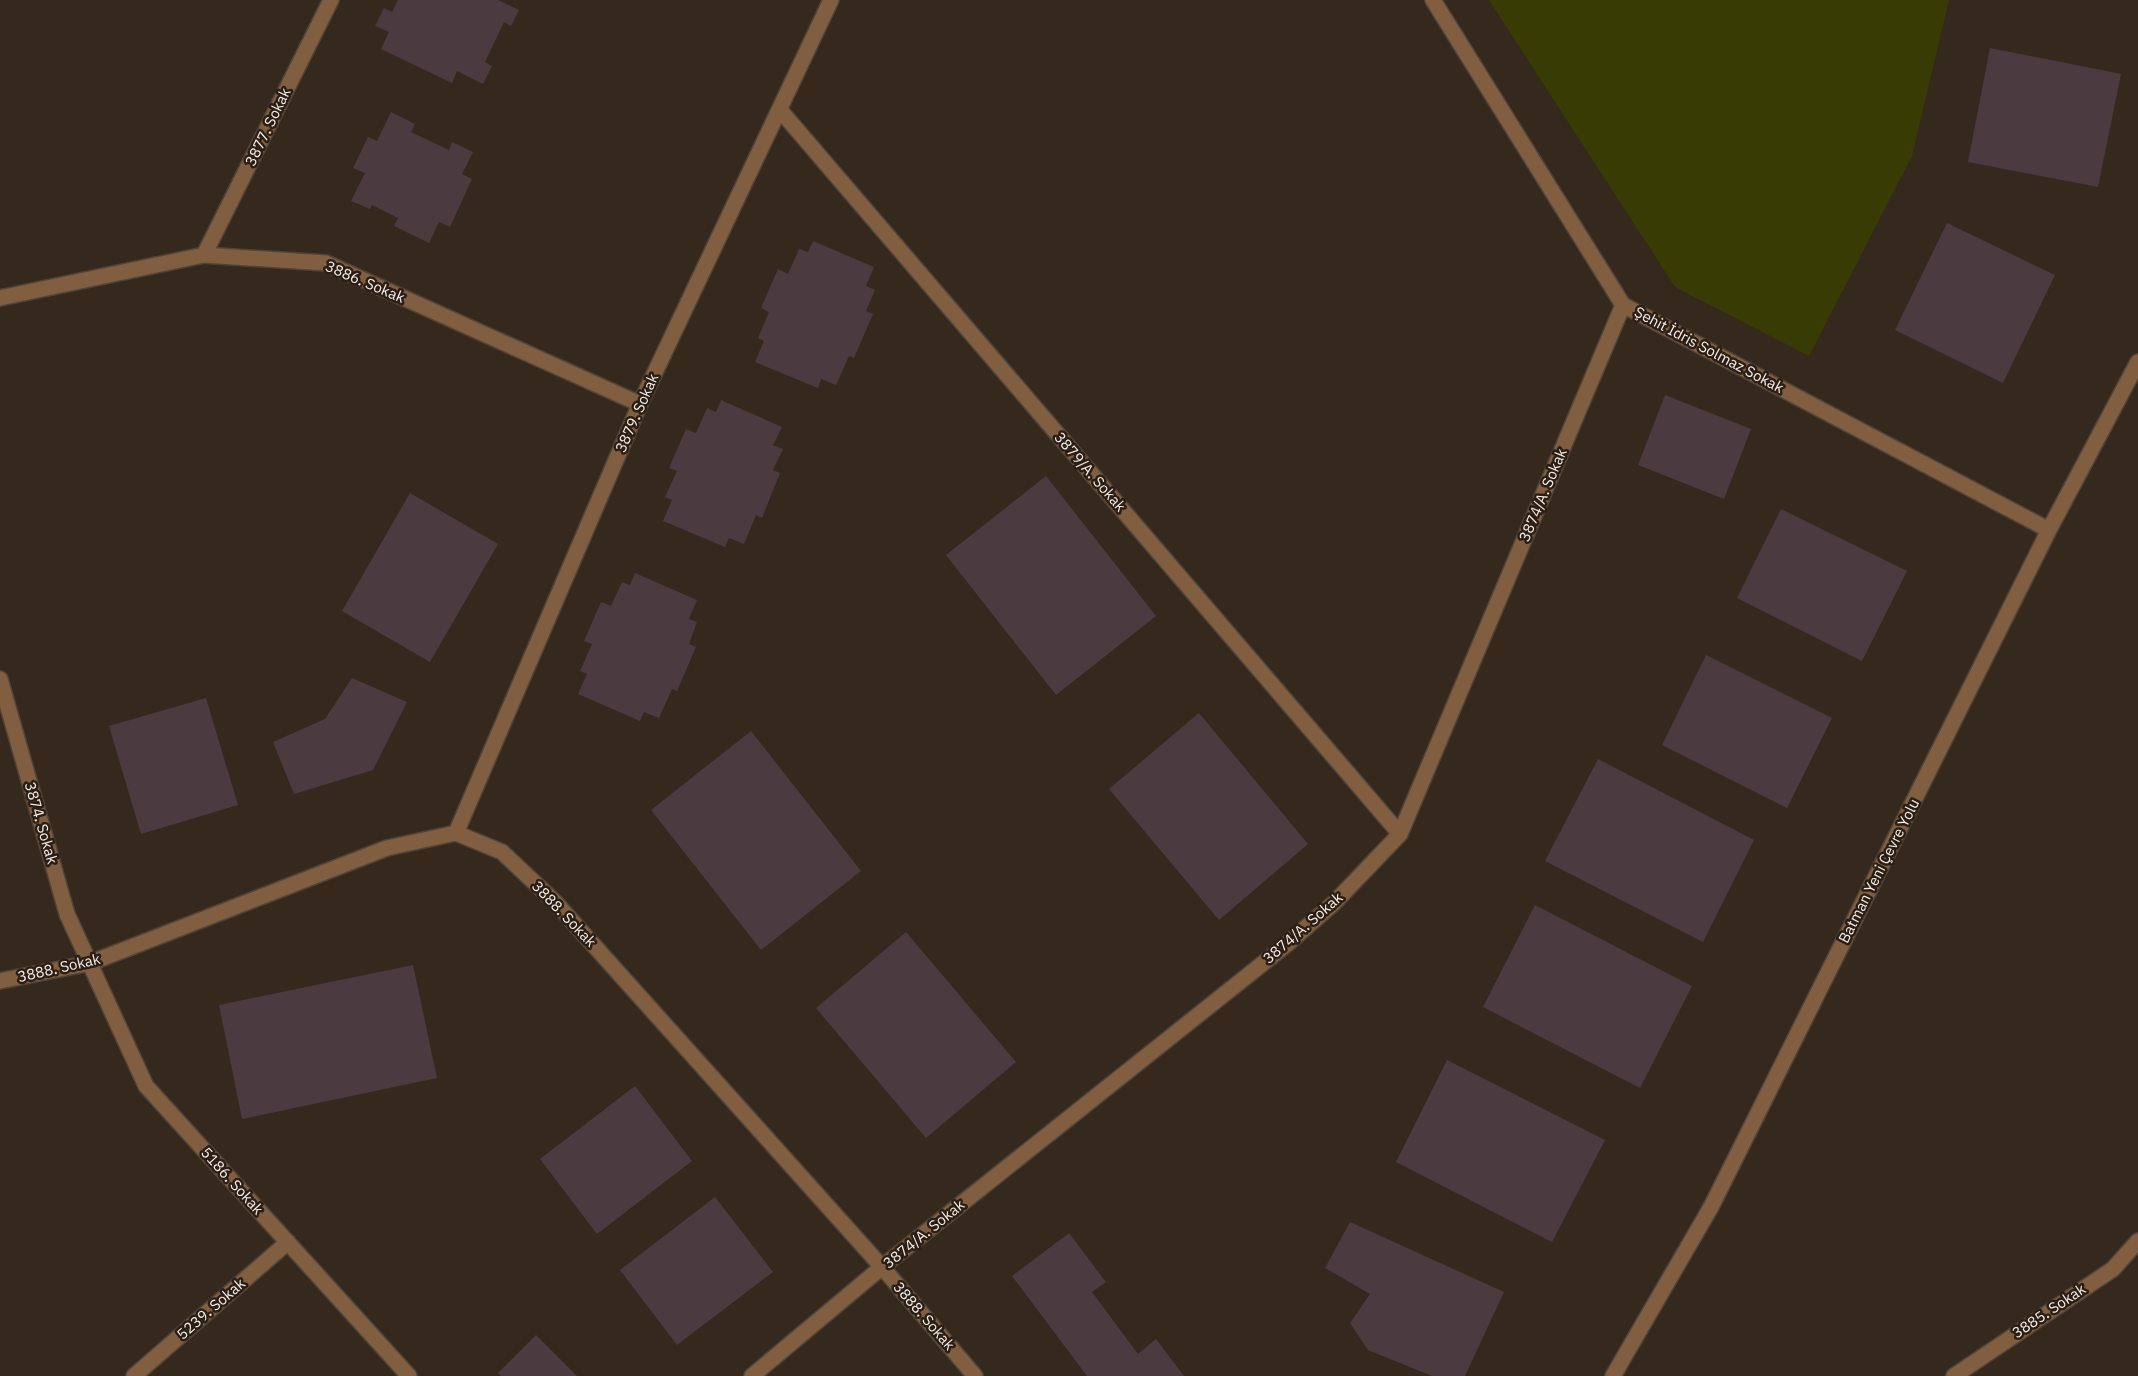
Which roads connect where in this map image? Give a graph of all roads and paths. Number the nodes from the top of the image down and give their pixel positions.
1 (331, 0) edge
2 (831, 0) edge
3 (1432, 0) edge
4 (780, 110) junction
5 (204, 255) junction
6 (0, 298) edge
7 (1623, 305) junction
8 (2138, 362) edge
9 (640, 404) junction
10 (2049, 531) junction
11 (0, 679) edge
12 (456, 832) junction
13 (1400, 834) junction
14 (90, 963) junction
15 (0, 981) edge
16 (2138, 1241) edge
17 (288, 1242) junction
18 (882, 1267) junction
19 (134, 1376) edge
20 (409, 1376) edge
21 (752, 1376) edge
22 (975, 1376) edge
23 (1613, 1376) edge
24 (1954, 1376) edge

1 - 5 street, 3877. Sokak
2 - 4 street, 3879. Sokak
3 - 7 street, Şehit İdris Solmaz Sokak
4 - 9 street, 3879. Sokak
4 - 13 street, 3879/A. Sokak
5 - 6 street, 3886. Sokak
5 - 9 street, 3886. Sokak
7 - 10 street, Şehit İdris Solmaz Sokak
7 - 13 street, 3874/A. Sokak
8 - 10 street, Batman Yeni Çevre Yolu
9 - 12 street, 3879. Sokak
10 - 23 street, Batman Yeni Çevre Yolu
11 - 14 street, 3874. Sokak
12 - 14 street, 3888. Sokak
12 - 18 street, 3888. Sokak
13 - 18 street, 3874/A. Sokak
14 - 15 street, 3888. Sokak
14 - 17 street, 5186. Sokak
16 - 24 street, 3885. Sokak
17 - 19 street, 5239. Sokak
17 - 20 street, 5186. Sokak
18 - 21 street, 3874/A. Sokak
18 - 22 street, 3888. Sokak

